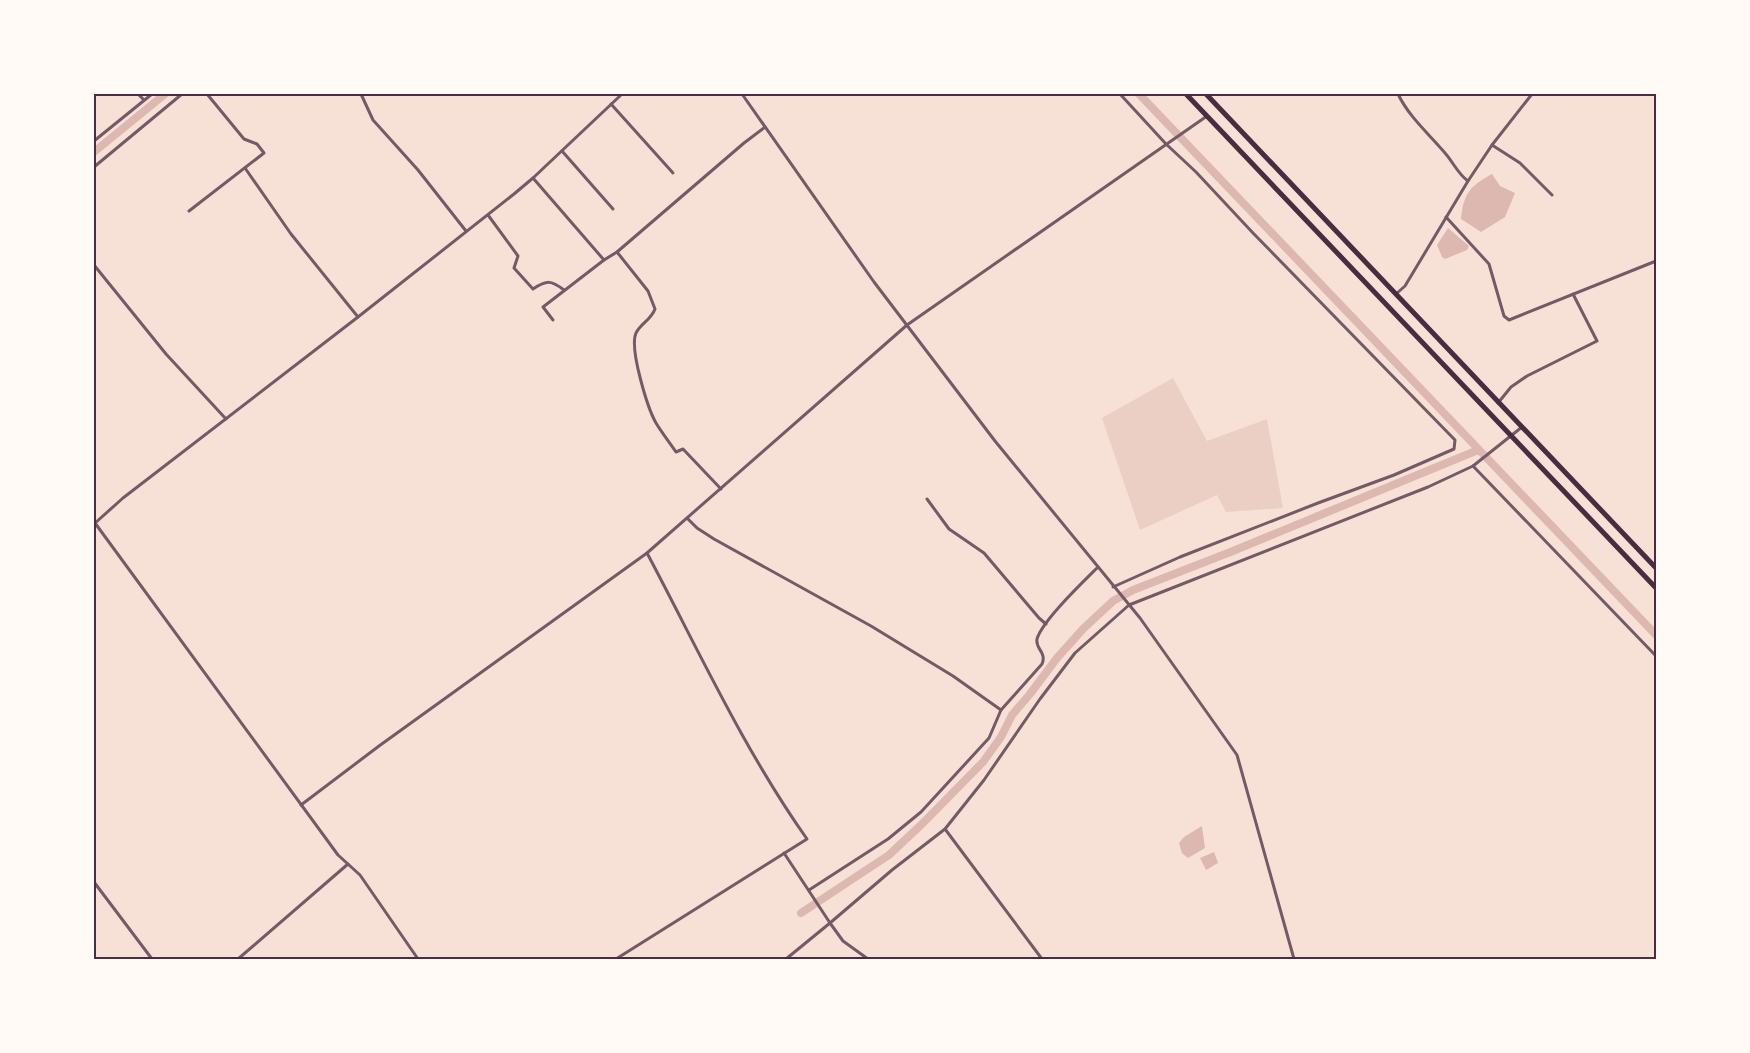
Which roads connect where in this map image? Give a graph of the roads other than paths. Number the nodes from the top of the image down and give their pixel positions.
1 (138, 94) edge
2 (152, 94) edge
3 (182, 94) edge
4 (207, 94) edge
5 (361, 94) edge
6 (622, 94) edge
7 (742, 94) edge
8 (1120, 94) edge
9 (1186, 94) edge
10 (1206, 94) edge
11 (1398, 94) edge
12 (1532, 94) edge
13 (144, 100) junction
14 (611, 104) junction
15 (1207, 115) junction
16 (765, 127) junction
17 (94, 141) edge
18 (1167, 143) junction
19 (1492, 145) junction
20 (562, 151) junction
21 (94, 167) edge
22 (245, 168) junction
23 (673, 173) dead end
24 (533, 178) junction
25 (1468, 181) junction
26 (1552, 195) dead end
27 (613, 209) dead end
28 (189, 211) dead end
29 (488, 215) junction
30 (1446, 217) junction
31 (466, 231) junction
32 (617, 252) junction
33 (604, 260) junction
34 (1656, 261) edge
35 (94, 265) edge
36 (564, 290) junction
37 (1573, 294) junction
38 (1396, 295) junction
39 (358, 317) junction
40 (553, 320) dead end
41 (907, 325) junction
42 (1498, 403) junction
43 (226, 419) junction
44 (1522, 427) junction
45 (1512, 436) junction
46 (1473, 466) junction
47 (722, 489) junction
48 (927, 499) dead end
49 (688, 519) junction
50 (95, 524) edge
51 (647, 553) junction
52 (1098, 567) junction
53 (1656, 568) edge
54 (1114, 588) junction
55 (1656, 588) edge
56 (1128, 604) junction
57 (1046, 624) junction
58 (1656, 656) edge
59 (1001, 710) junction
60 (301, 805) junction
61 (945, 829) junction
62 (784, 854) junction
63 (348, 864) junction
64 (94, 882) edge
65 (809, 890) junction
66 (830, 923) junction
67 (152, 959) edge
68 (238, 959) edge
69 (418, 959) edge
70 (616, 959) edge
71 (786, 959) edge
72 (868, 959) edge
73 (1042, 959) edge
74 (1294, 959) edge

1 - 13 street
2 - 13 street
3 - 21 street
4 - 22 street
5 - 31 street
6 - 14 street
7 - 16 street
8 - 18 street
9 - 15 main road
10 - 38 main road
11 - 25 street
12 - 19 street
13 - 17 street
14 - 20 street
14 - 23 street
15 - 18 street
15 - 45 main road
16 - 32 street
16 - 41 street
18 - 41 street
18 - 54 street
19 - 25 street
19 - 26 street
20 - 24 street
20 - 27 street
22 - 28 street
22 - 39 street
24 - 29 street
24 - 33 street
25 - 30 street
29 - 31 street
29 - 36 street
30 - 37 street
30 - 38 street
31 - 39 street
32 - 33 street
32 - 47 street
33 - 36 street
34 - 37 street
35 - 43 street
36 - 40 street
37 - 42 street
38 - 42 main road
39 - 43 street
41 - 47 street
41 - 52 street
42 - 44 main road
43 - 50 street
44 - 45 street
44 - 53 main road
45 - 46 street
45 - 55 main road
46 - 56 street
46 - 58 street
47 - 49 street
48 - 57 street
49 - 51 street
49 - 59 street
50 - 60 street
51 - 60 street
51 - 62 street
52 - 54 street
52 - 57 street
54 - 56 street
56 - 61 street
56 - 74 street
57 - 59 street
59 - 65 street
60 - 63 street
61 - 66 street
61 - 73 street
62 - 65 street
62 - 70 street
63 - 68 street
63 - 69 street
64 - 67 street
65 - 66 street
66 - 71 street
66 - 72 street

